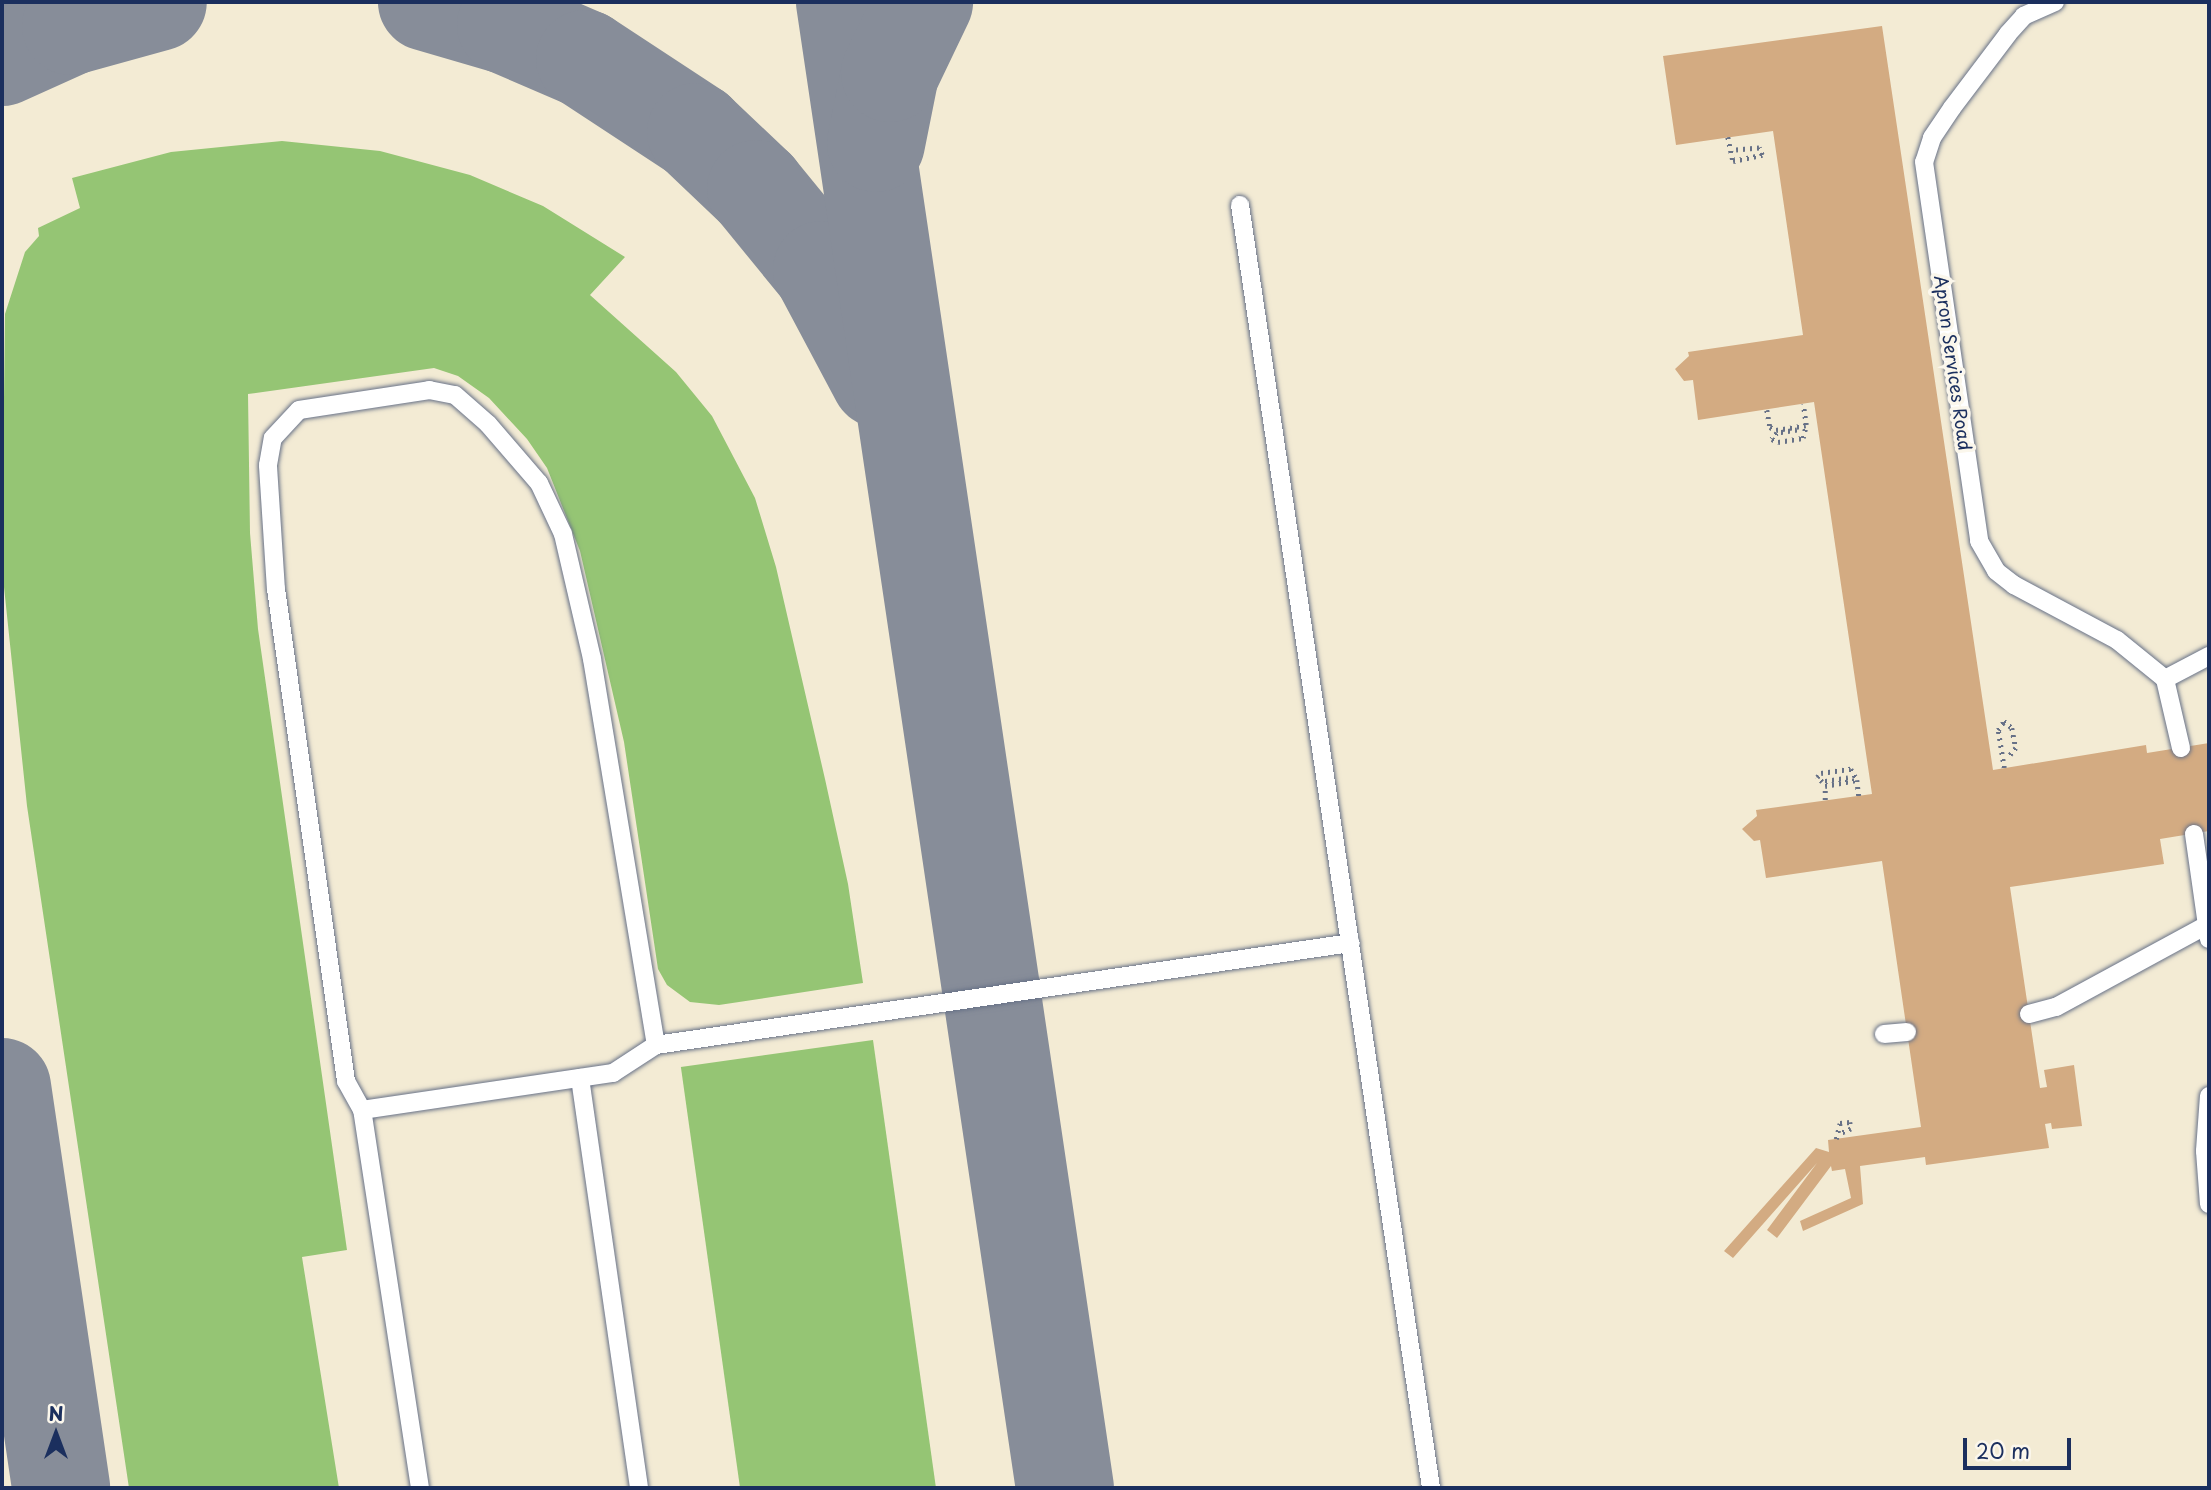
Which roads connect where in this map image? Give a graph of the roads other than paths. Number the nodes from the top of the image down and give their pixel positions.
1 (2055, 2) edge
2 (1240, 205) dead end
3 (2209, 656) edge
4 (2165, 679) junction
5 (2181, 748) dead end
6 (2194, 834) dead end
7 (2208, 922) edge
8 (1351, 943) junction
9 (2029, 1014) dead end
10 (1907, 1032) dead end
11 (1884, 1034) dead end
12 (656, 1045) junction
13 (580, 1077) junction
14 (2209, 1096) edge
15 (362, 1110) junction
16 (2209, 1203) edge
17 (420, 1488) edge
18 (639, 1488) edge
19 (1431, 1488) edge

1 - 4 lane, Apron Services Road
2 - 8 lane
3 - 4 lane
4 - 5 lane
6 - 7 lane
7 - 9 lane
8 - 12 lane
8 - 19 lane
10 - 11 lane
12 - 13 lane
12 - 15 lane
13 - 15 lane
13 - 18 lane
14 - 16 lane
15 - 17 lane

